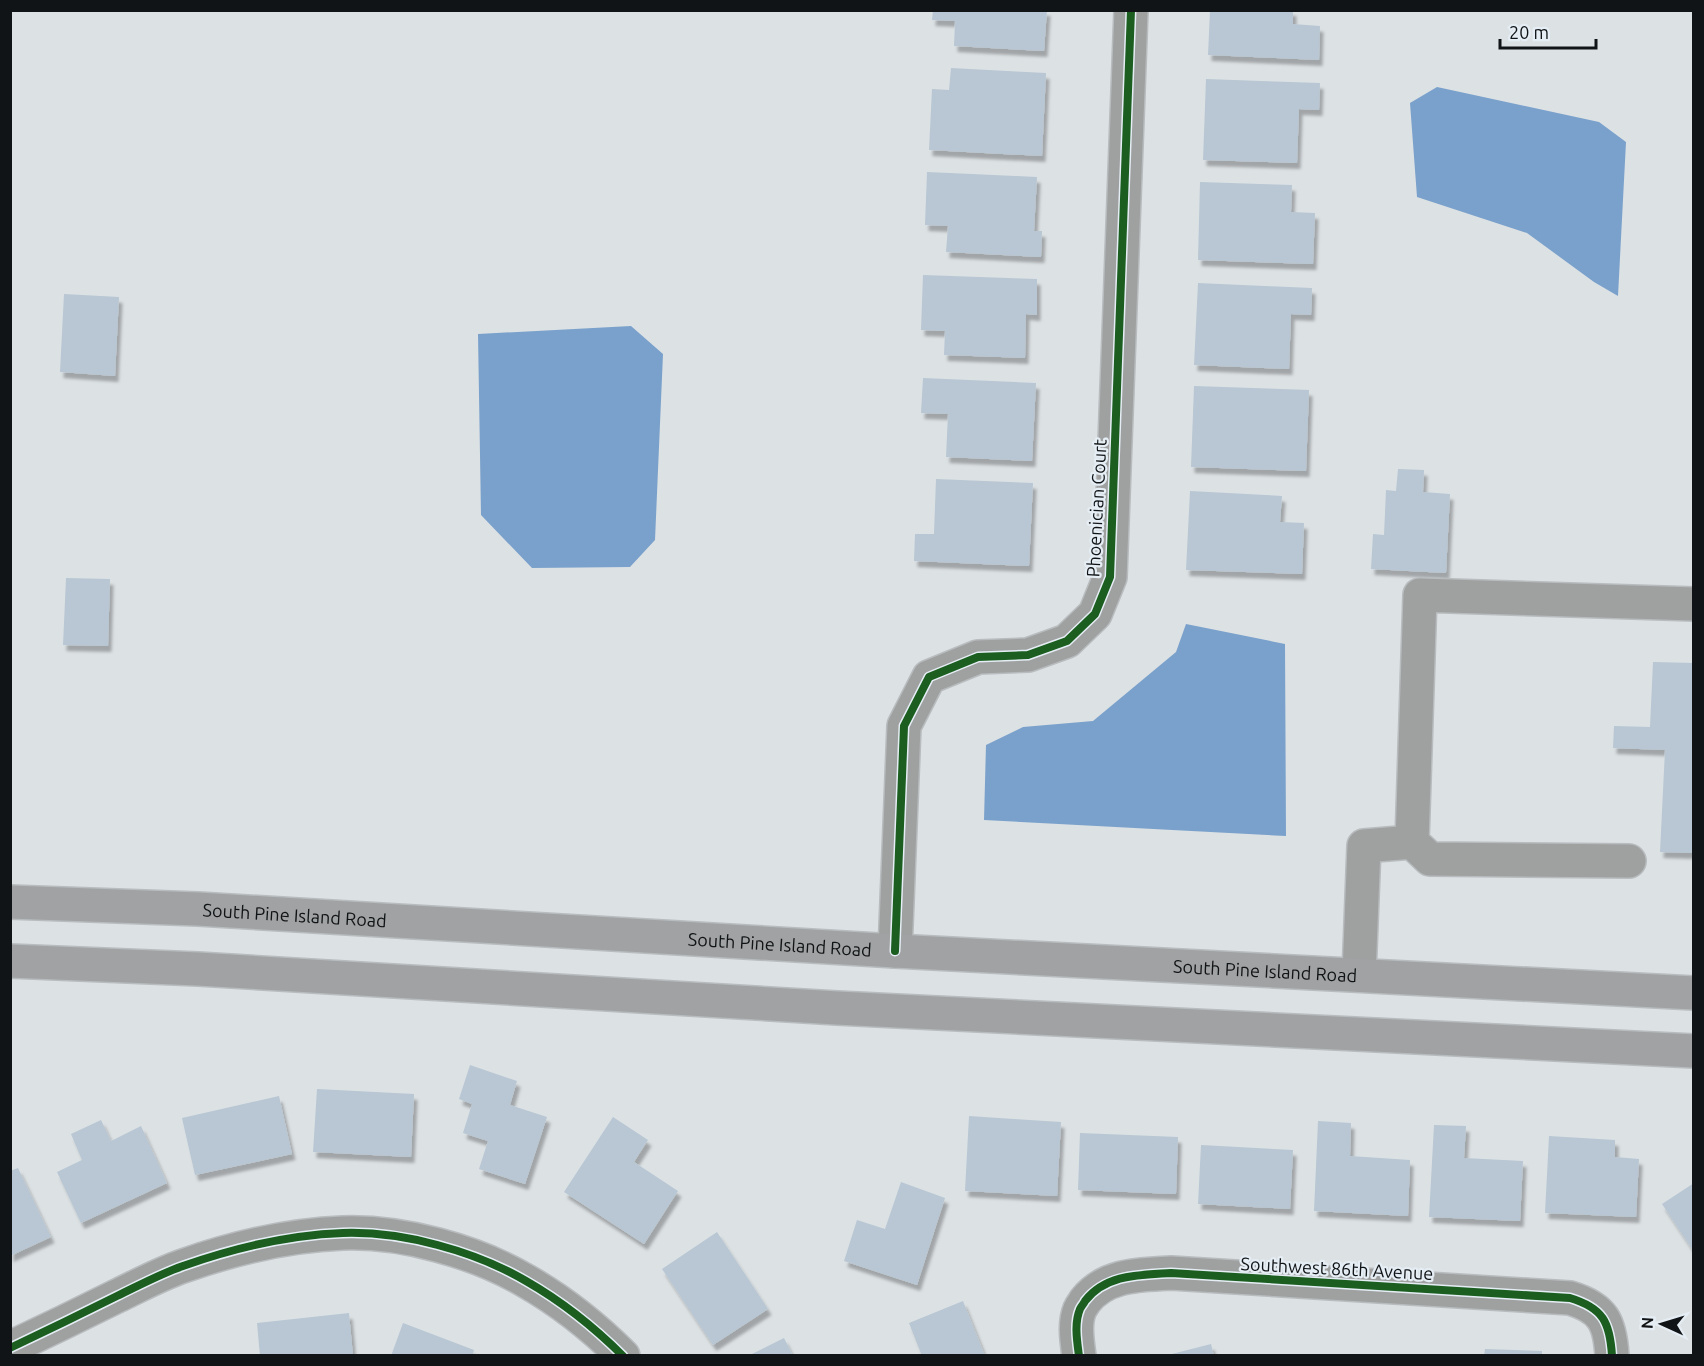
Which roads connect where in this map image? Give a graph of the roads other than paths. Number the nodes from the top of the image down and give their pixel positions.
1 (1131, 10) edge
2 (1694, 604) edge
3 (1412, 842) junction
4 (1629, 861) dead end
5 (10, 902) edge
6 (895, 951) junction
7 (10, 961) edge
8 (1359, 975) junction
9 (1694, 993) edge
10 (1694, 1051) edge
11 (10, 1348) edge
12 (623, 1356) edge
13 (1079, 1356) edge
14 (1612, 1356) edge

1 - 6 street, Phoenician Court
2 - 3 street
3 - 4 street
3 - 8 street
5 - 6 main road, South Pine Island Road
6 - 8 main road, South Pine Island Road
7 - 10 main road
8 - 9 main road, South Pine Island Road
11 - 12 street
13 - 14 street, Southwest 86th Avenue

